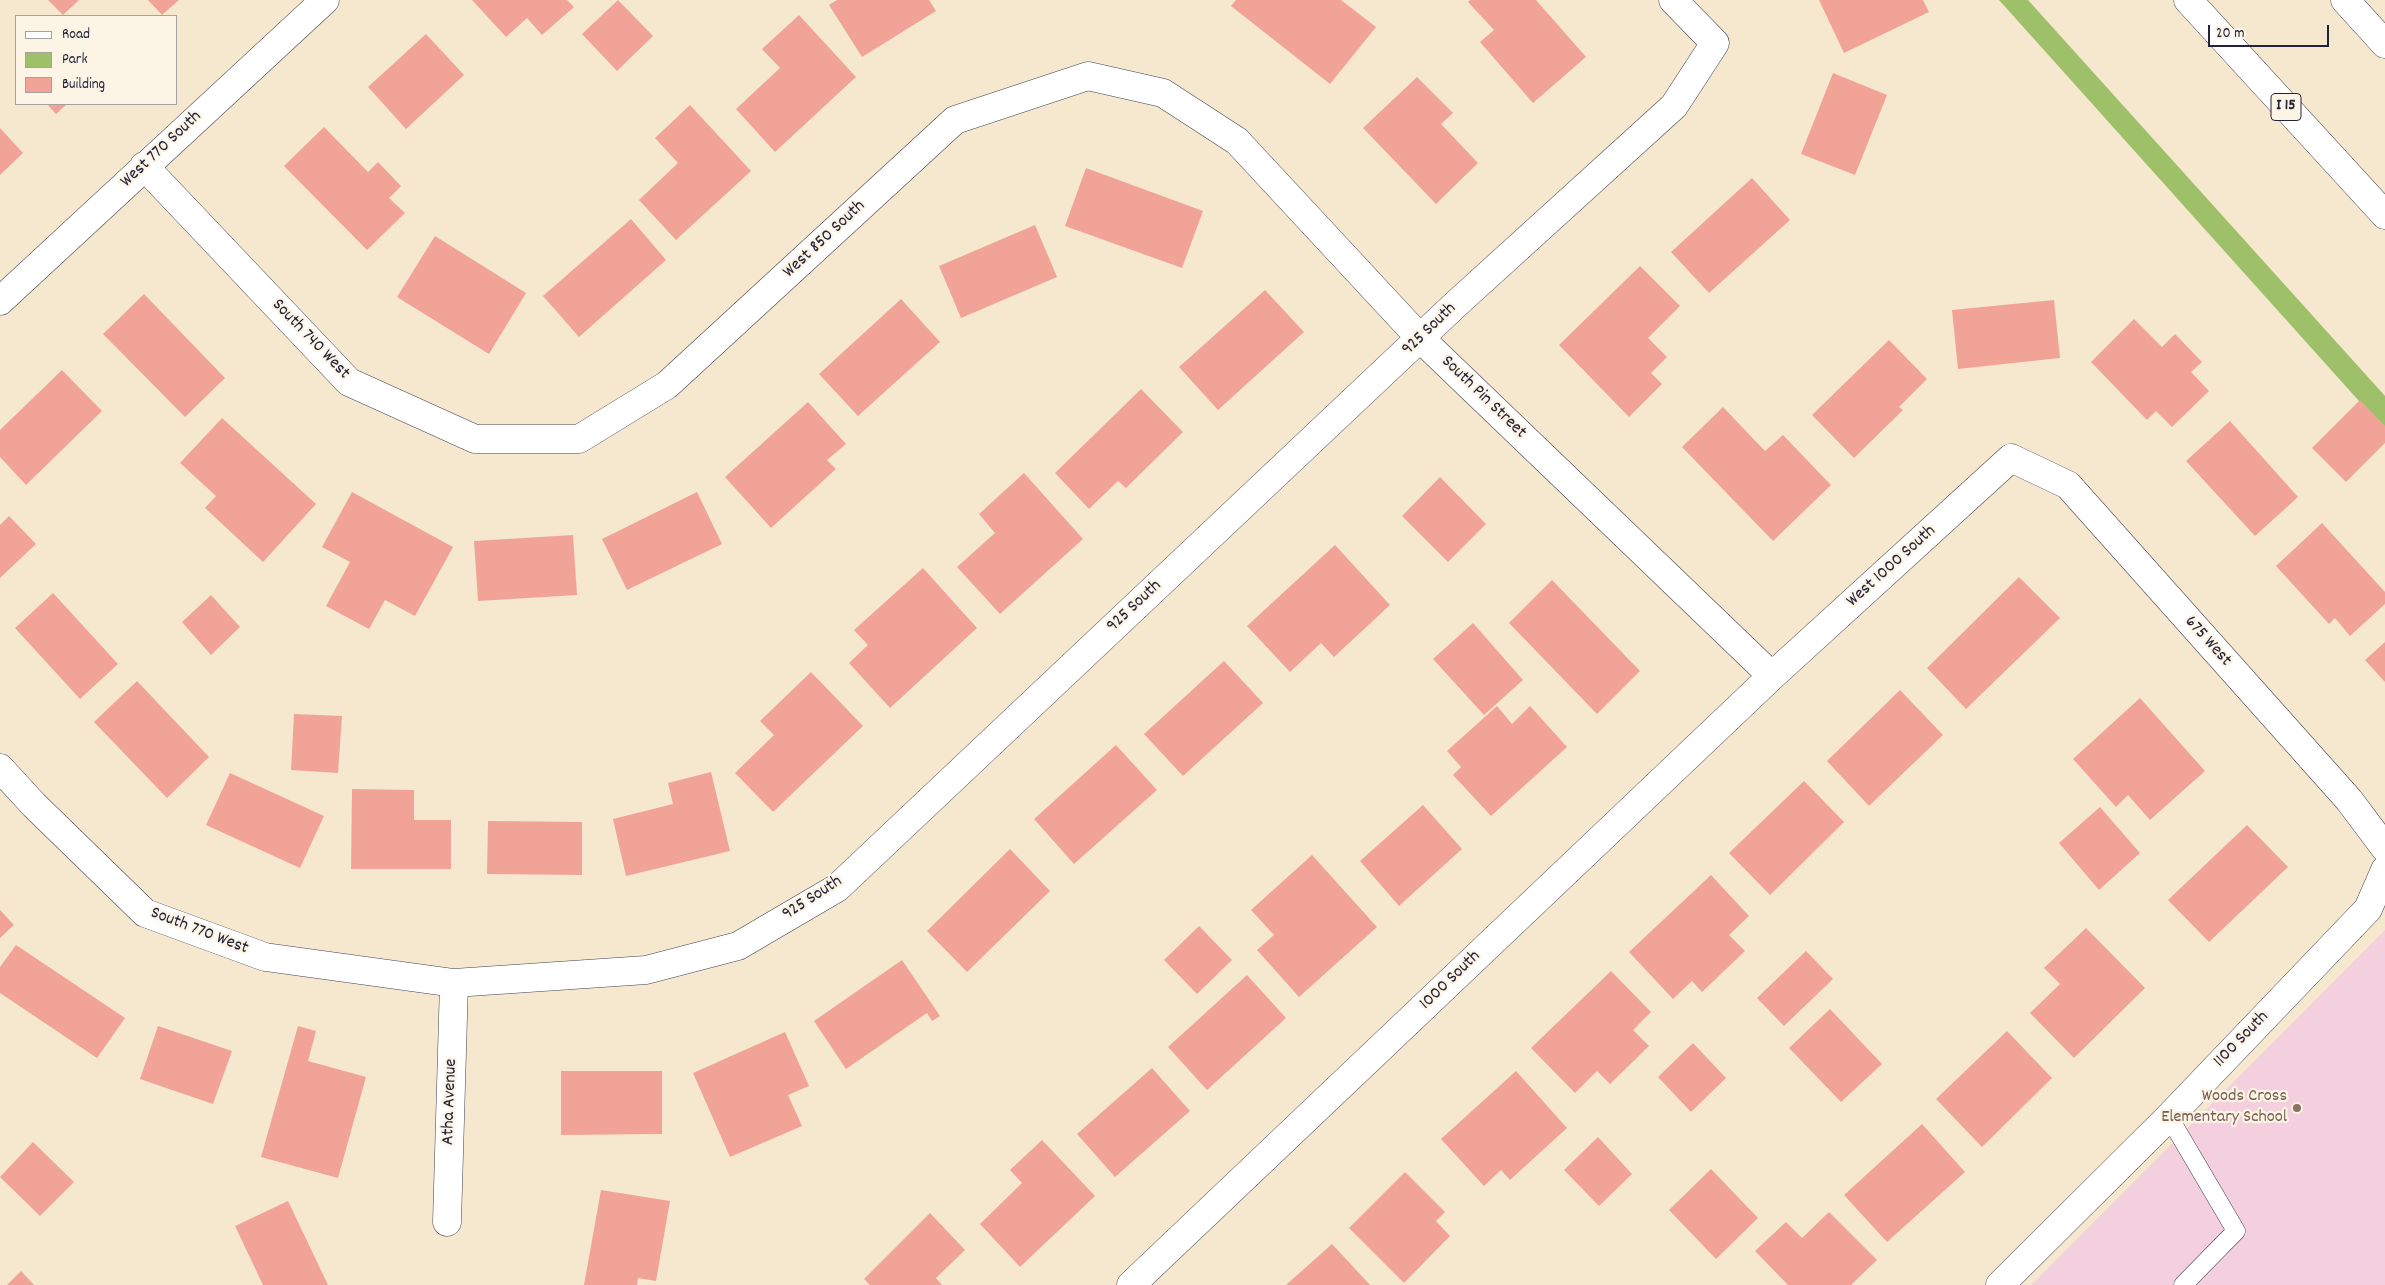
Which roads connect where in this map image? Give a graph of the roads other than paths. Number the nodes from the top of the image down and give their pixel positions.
1 (325, 0) edge
2 (1673, 0) edge
3 (2188, 0) edge
4 (2345, 0) edge
5 (2366, 0) edge
6 (2385, 27) edge
7 (2385, 44) edge
8 (1088, 76) joint
9 (144, 166) junction
10 (2385, 215) edge
11 (0, 301) edge
12 (1421, 339) junction
13 (579, 439) joint
14 (2011, 458) joint
15 (1772, 676) junction
16 (0, 768) edge
17 (2385, 848) edge
18 (2385, 870) edge
19 (454, 983) junction
20 (2169, 1117) junction
21 (447, 1222) dead end
22 (1131, 1285) edge
23 (2000, 1285) edge
24 (2183, 1285) edge

1 - 9 main road, West 770 South
2 - 12 main road, 925 South
3 - 10 main road, I 15
4 - 7 main road
5 - 6 main road
8 - 12 main road, South Pin Street
8 - 13 main road, West 850 South
9 - 11 main road, West 770 South
9 - 13 main road, South 740 West
12 - 15 main road, South Pin Street
12 - 19 main road, 925 South
14 - 15 main road, West 1000 South
14 - 17 main road, 675 West
15 - 22 main road, 1000 South
16 - 19 main road, South 770 West
18 - 20 main road, 1100 South
19 - 21 main road, Atha Avenue
20 - 23 main road, 1100 South
20 - 24 lane

